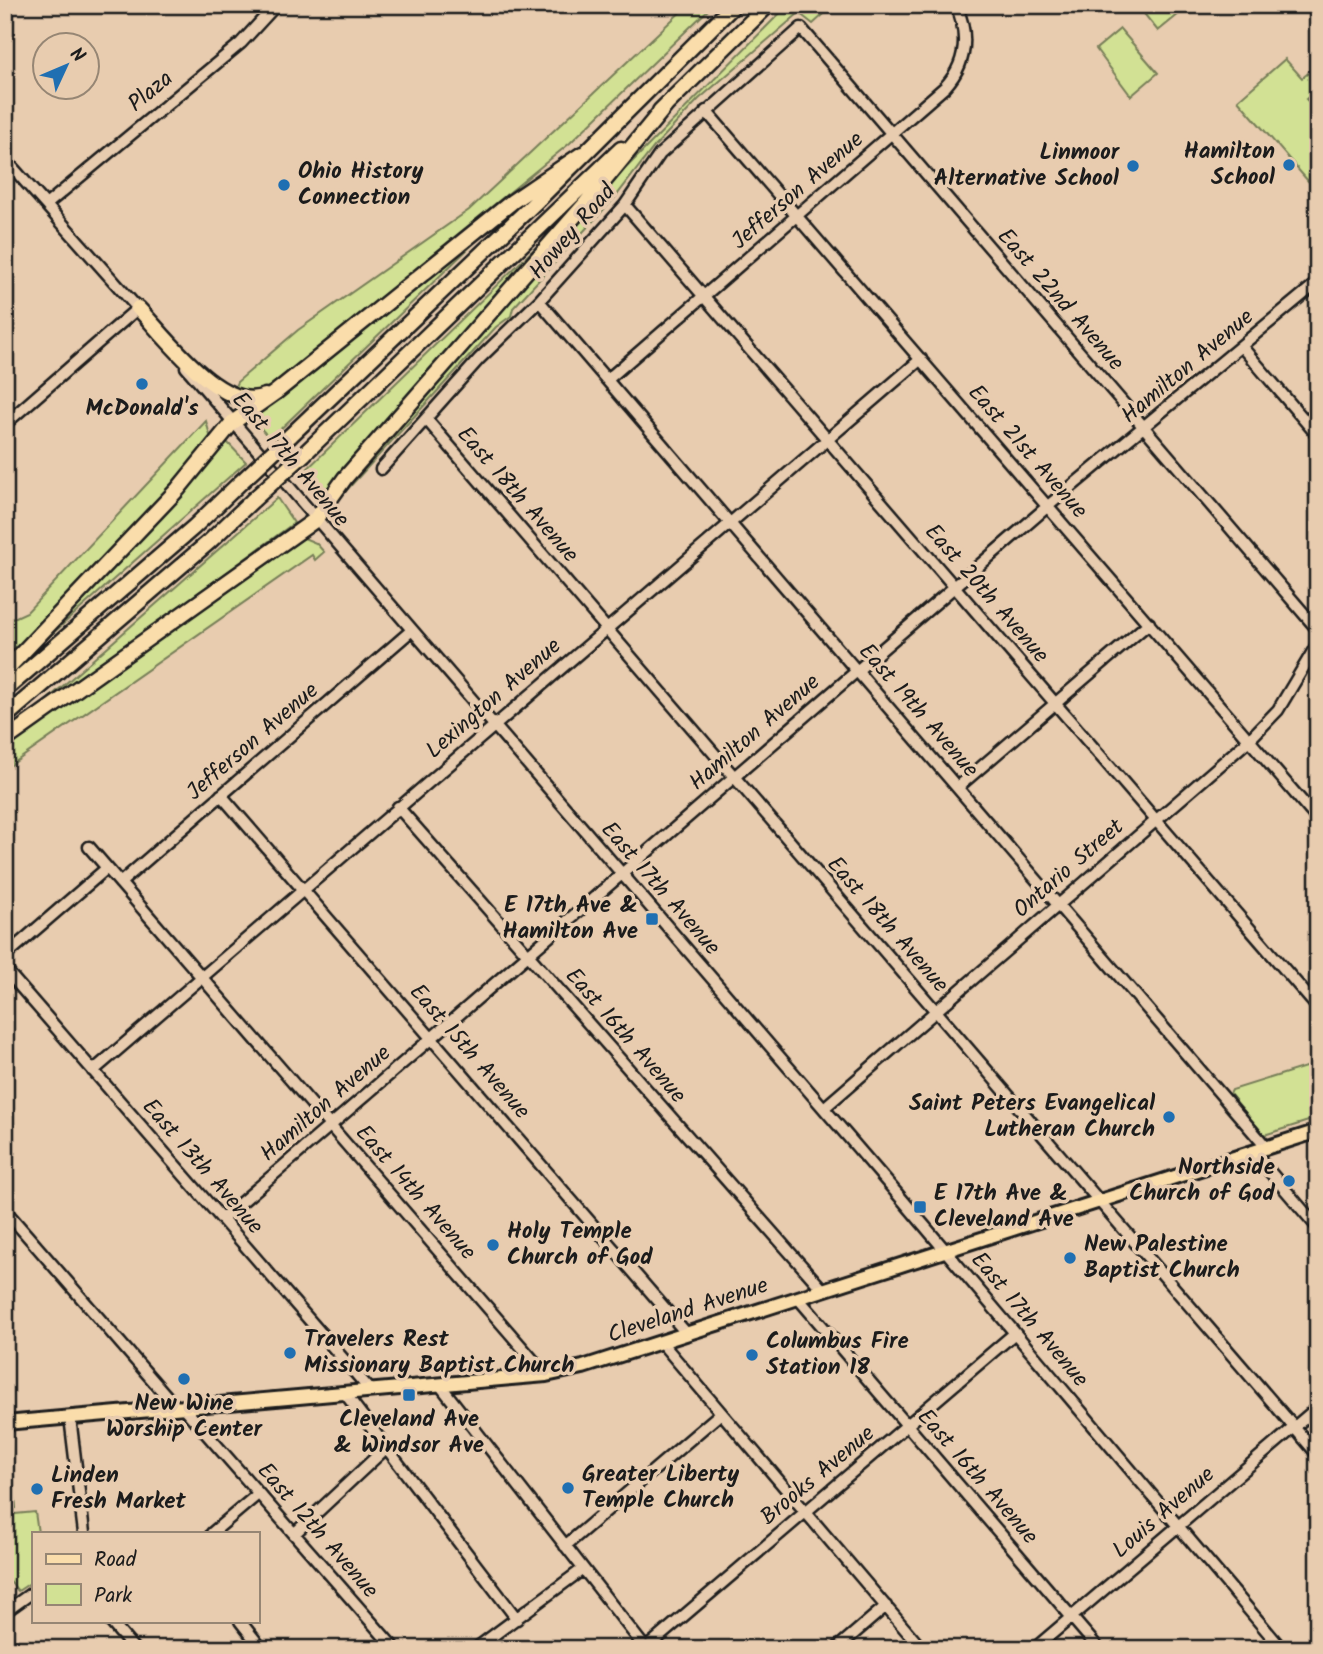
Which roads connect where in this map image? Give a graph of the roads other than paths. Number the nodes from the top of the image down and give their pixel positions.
1 (276, 5) edge
2 (734, 5) edge
3 (768, 5) edge
4 (956, 5) edge
5 (801, 28) joint
6 (667, 104) junction
7 (706, 111) junction
8 (892, 136) junction
9 (582, 154) junction
10 (5, 159) edge
11 (46, 205) junction
12 (625, 205) junction
13 (797, 216) junction
14 (1318, 282) edge
15 (704, 297) junction
16 (539, 301) junction
17 (138, 308) junction
18 (1242, 347) junction
19 (921, 359) junction
20 (607, 380) junction
21 (276, 392) junction
22 (427, 420) junction
23 (232, 423) junction
24 (5, 424) edge
25 (1145, 428) junction
26 (1318, 436) edge
27 (827, 438) junction
28 (381, 469) dead end
29 (1048, 506) junction
30 (315, 520) junction
31 (730, 522) junction
32 (954, 587) junction
33 (1149, 623) junction
34 (607, 628) junction
35 (412, 630) junction
36 (1318, 630) edge
37 (1318, 643) edge
38 (857, 670) junction
39 (5, 671) edge
40 (5, 690) edge
41 (1055, 703) junction
42 (5, 717) edge
43 (493, 725) junction
44 (5, 740) edge
45 (1249, 740) junction
46 (735, 776) junction
47 (958, 787) junction
48 (221, 795) junction
49 (398, 807) junction
50 (1155, 820) junction
51 (1318, 820) edge
52 (89, 847) dead end
53 (107, 868) junction
54 (621, 873) junction
55 (120, 883) junction
56 (303, 890) junction
57 (1058, 904) junction
58 (528, 954) junction
59 (5, 956) edge
60 (5, 969) edge
61 (202, 977) junction
62 (1318, 1008) edge
63 (935, 1010) junction
64 (432, 1039) junction
65 (93, 1071) junction
66 (824, 1108) junction
67 (330, 1125) junction
68 (1318, 1131) edge
69 (1266, 1147) junction
70 (1253, 1152) junction
71 (1101, 1201) junction
72 (5, 1210) edge
73 (222, 1219) junction
74 (1318, 1228) edge
75 (946, 1251) junction
76 (823, 1290) junction
77 (798, 1298) junction
78 (1015, 1333) junction
79 (687, 1334) junction
80 (661, 1342) junction
81 (546, 1375) junction
82 (440, 1385) junction
83 (371, 1391) junction
84 (344, 1392) junction
85 (179, 1407) junction
86 (1318, 1407) edge
87 (721, 1413) junction
88 (70, 1417) junction
89 (5, 1423) edge
90 (907, 1425) junction
91 (1294, 1427) junction
92 (387, 1447) junction
93 (1318, 1455) edge
94 (258, 1494) junction
95 (806, 1512) junction
96 (1178, 1526) junction
97 (84, 1532) edge
98 (213, 1532) edge
99 (294, 1534) junction
100 (565, 1546) junction
101 (583, 1569) junction
102 (32, 1593) edge
103 (886, 1606) junction
104 (5, 1612) edge
105 (1072, 1617) junction
106 (517, 1619) junction
107 (111, 1622) edge
108 (241, 1622) edge
109 (646, 1648) edge
110 (134, 1649) edge
111 (262, 1649) edge
112 (395, 1649) edge
113 (475, 1649) edge
114 (836, 1649) edge
115 (922, 1649) edge
116 (1034, 1649) edge
117 (1099, 1649) edge
118 (1282, 1649) edge

1 - 11 street, Plaza
2 - 9 highway
3 - 6 highway
4 - 8 street, Jefferson Avenue
5 - 7 street, Howey Road
5 - 8 street, East 22nd Avenue
6 - 30 highway
6 - 42 highway, bridge
7 - 12 street, Howey Road
7 - 13 street, East 21st Avenue
8 - 13 street, Jefferson Avenue
8 - 25 street, East 22nd Avenue
9 - 21 highway
9 - 40 highway, bridge
10 - 11 street, East 17th Avenue
11 - 17 street, East 17th Avenue
12 - 15 street, East 20th Avenue
12 - 16 street, Howey Road
13 - 15 street, Jefferson Avenue
13 - 19 street, East 21st Avenue
14 - 18 street, Hamilton Avenue
15 - 20 street, Jefferson Avenue
15 - 27 street, East 20th Avenue
16 - 20 street, East 19th Avenue
16 - 22 street, Howey Road
17 - 21 highway
17 - 23 street, East 17th Avenue
17 - 24 street
18 - 25 street, Hamilton Avenue
18 - 26 street
19 - 27 street, Lexington Avenue
19 - 29 street, East 21st Avenue
20 - 31 street, East 19th Avenue
21 - 23 highway
22 - 28 street, Howey Road
22 - 34 street, East 18th Avenue
23 - 30 street, East 17th Avenue
23 - 39 highway
25 - 29 street, Hamilton Avenue
25 - 36 street, East 22nd Avenue
27 - 31 street, Lexington Avenue
27 - 32 street, East 20th Avenue
29 - 32 street, Hamilton Avenue
29 - 33 street, East 21st Avenue
30 - 35 street, East 17th Avenue
30 - 44 highway
31 - 34 street, Lexington Avenue
31 - 38 street, East 19th Avenue
32 - 38 street, Hamilton Avenue
32 - 41 street, East 20th Avenue
33 - 41 street
33 - 45 street, East 21st Avenue
34 - 43 street, Lexington Avenue
34 - 46 street, East 18th Avenue
35 - 43 street, East 17th Avenue
35 - 48 street, Jefferson Avenue
37 - 45 street, Ontario Street
38 - 46 street, Hamilton Avenue
38 - 47 street, East 19th Avenue
41 - 47 street
41 - 50 street, East 20th Avenue
43 - 49 street, Lexington Avenue
43 - 54 street, East 17th Avenue
45 - 50 street, Ontario Street
45 - 51 street, East 21st Avenue
46 - 54 street, Hamilton Avenue
46 - 63 street, East 18th Avenue
47 - 57 street, East 19th Avenue
48 - 55 street, Jefferson Avenue
48 - 56 street, East 15th Avenue
49 - 56 street, Lexington Avenue
49 - 58 street, East 16th Avenue
50 - 57 street, Ontario Street
50 - 62 street, East 20th Avenue
52 - 53 street, East 14th Avenue
53 - 55 street, East 14th Avenue
53 - 59 street
54 - 58 street, Hamilton Avenue
54 - 66 street, East 17th Avenue
55 - 61 street, East 14th Avenue
56 - 61 street, Lexington Avenue
56 - 64 street, East 15th Avenue
57 - 63 street, Ontario Street
57 - 69 street, East 19th Avenue
58 - 64 street, Hamilton Avenue
58 - 76 street, East 16th Avenue
60 - 65 street, East 13th Avenue
61 - 65 street, Lexington Avenue
61 - 67 street, East 14th Avenue
63 - 66 street, Ontario Street
63 - 71 street, East 18th Avenue
64 - 67 street, Hamilton Avenue
64 - 79 street, East 15th Avenue
65 - 73 street, East 13th Avenue
66 - 75 street, East 17th Avenue
67 - 73 street, Hamilton Avenue
67 - 81 street, East 14th Avenue
68 - 69 main road, Cleveland Avenue
69 - 70 main road, Cleveland Avenue
70 - 71 main road, Cleveland Avenue
70 - 74 street
71 - 75 main road, Cleveland Avenue
71 - 91 street, East 18th Avenue
72 - 85 street, East 12th Avenue
73 - 83 street, East 13th Avenue
75 - 76 main road, Cleveland Avenue
75 - 78 street, East 17th Avenue
76 - 77 main road, Cleveland Avenue
77 - 79 main road, Cleveland Avenue
77 - 90 street, East 16th Avenue
78 - 90 street, Brooks Avenue
78 - 96 street, East 17th Avenue
79 - 80 main road, Cleveland Avenue
80 - 81 main road, Cleveland Avenue
80 - 87 street
81 - 82 main road, Cleveland Avenue
82 - 83 main road, Cleveland Avenue
82 - 100 street
83 - 84 main road, Cleveland Avenue
84 - 85 main road, Cleveland Avenue
84 - 92 street
85 - 88 main road, Cleveland Avenue
85 - 94 street, East 12th Avenue
86 - 91 street, Louis Avenue
87 - 95 street
87 - 100 street
88 - 89 main road, Cleveland Avenue
88 - 97 street
90 - 95 street, Brooks Avenue
90 - 105 street, East 16th Avenue
91 - 93 street, East 18th Avenue
91 - 96 street, Louis Avenue
92 - 99 street
92 - 106 street
94 - 98 street
94 - 99 street, East 12th Avenue
95 - 103 street
95 - 109 street, Brooks Avenue
96 - 105 street, Louis Avenue
96 - 118 street, East 17th Avenue
99 - 112 street, East 12th Avenue
100 - 101 street
101 - 106 street
101 - 109 street
102 - 104 street
103 - 114 street
103 - 115 street
105 - 116 street, Louis Avenue
105 - 117 street, East 16th Avenue
106 - 113 street
107 - 110 street
108 - 111 street

